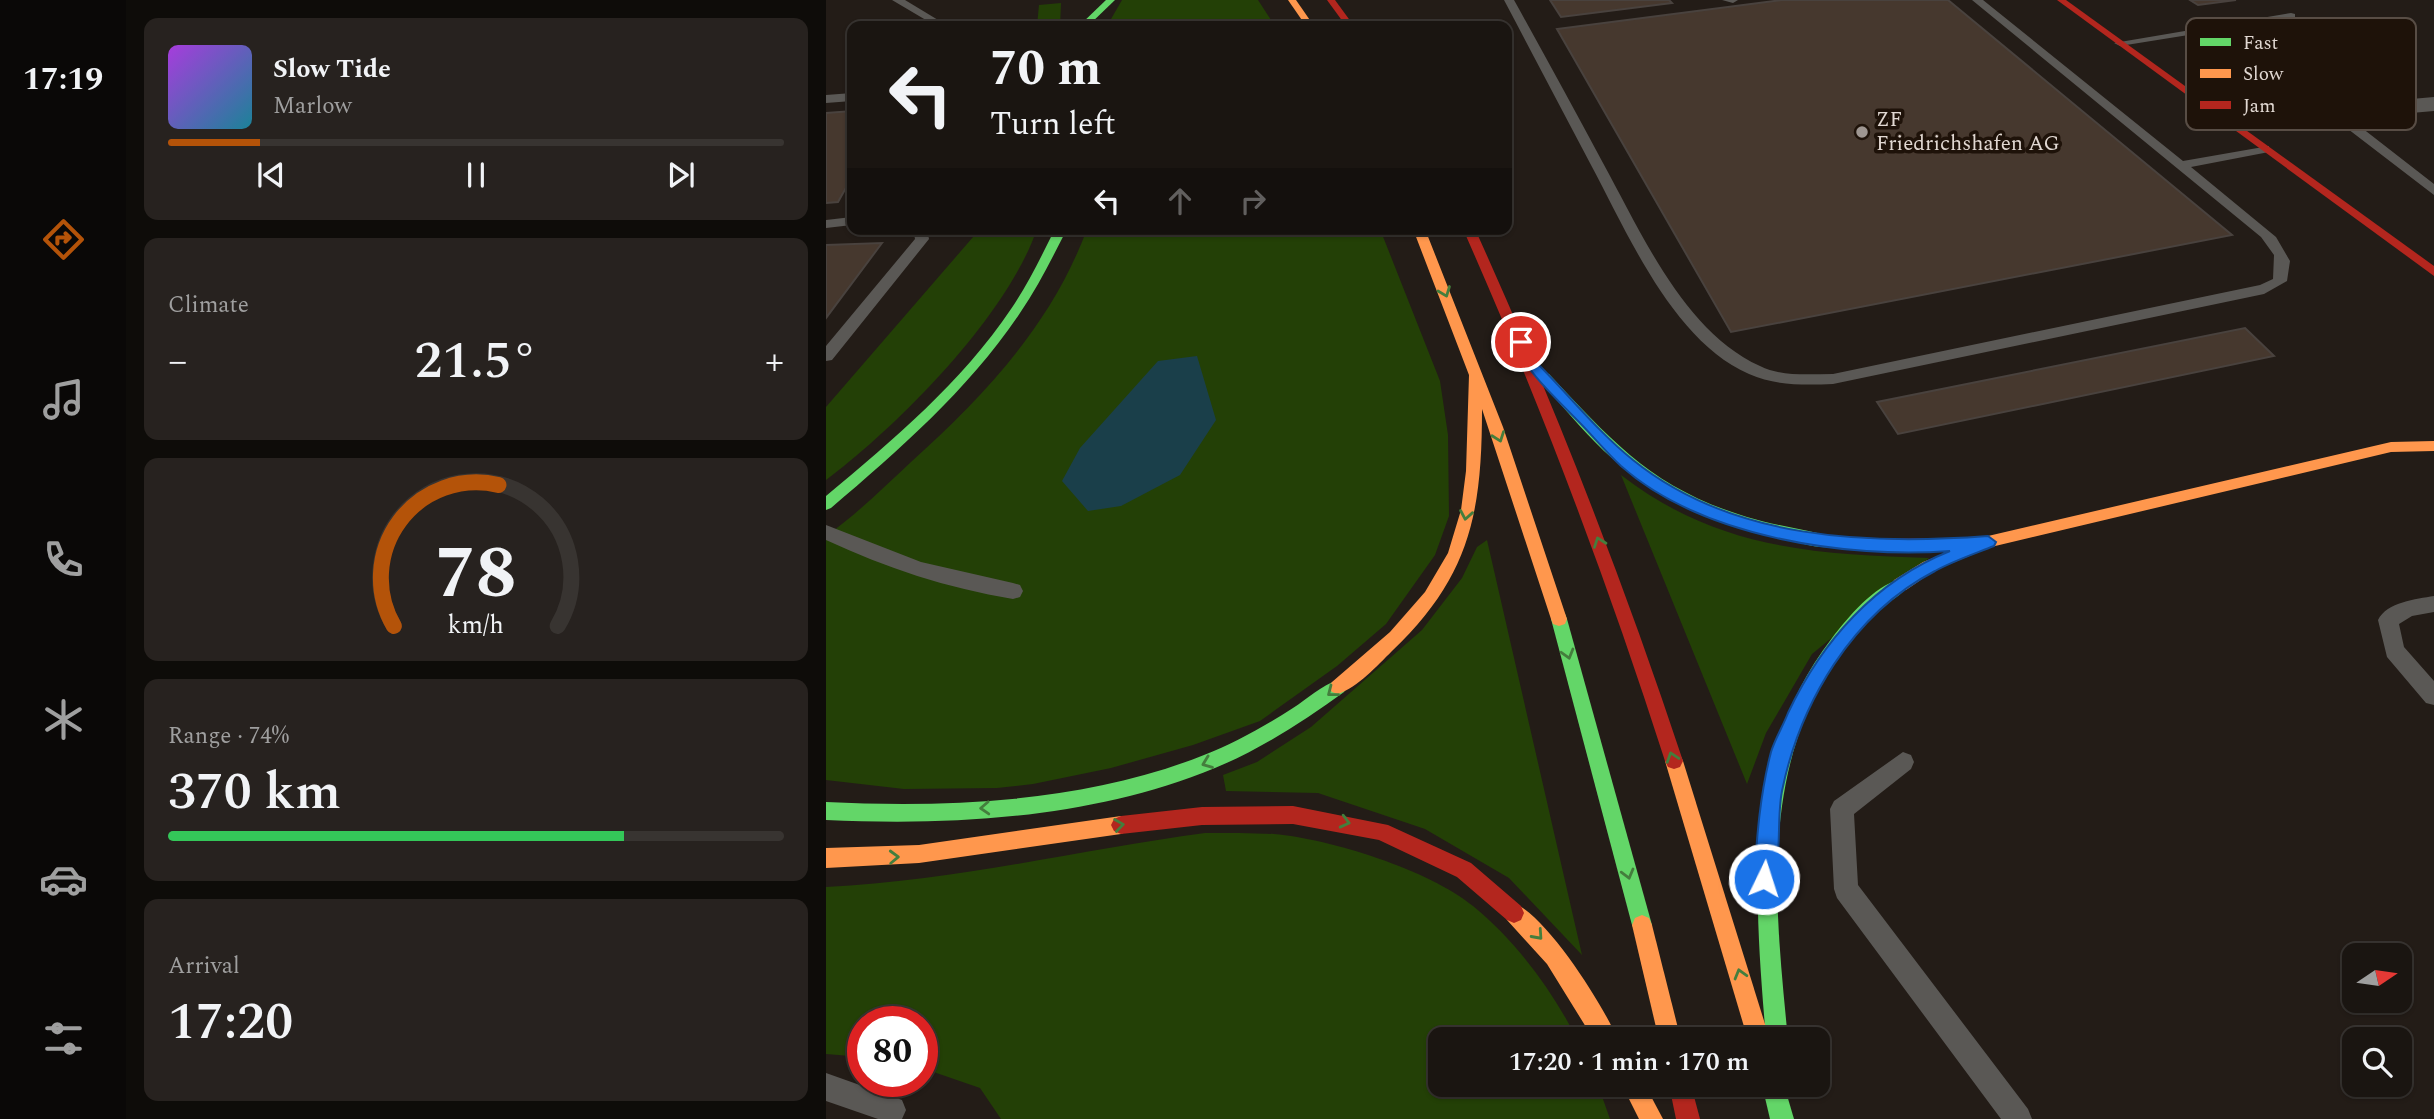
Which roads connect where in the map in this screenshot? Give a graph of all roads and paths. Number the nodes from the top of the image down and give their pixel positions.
1 (897, 0) edge
2 (1082, 0) edge
3 (1111, 0) edge
4 (1292, 0) edge
5 (1331, 0) edge
6 (1510, 0) edge
7 (1727, 0) edge
8 (1733, 0) edge
9 (1977, 0) edge
10 (2061, 0) edge
11 (2291, 16) dead end
12 (2278, 18) edge
13 (934, 21) edge
14 (1082, 21) edge
15 (1088, 21) edge
16 (1307, 21) edge
17 (1346, 21) edge
18 (2186, 33) edge
19 (2120, 43) junction
20 (2186, 91) edge
21 (847, 97) edge
22 (826, 99) edge
23 (2434, 104) edge
24 (2416, 106) edge
25 (2239, 130) edge
26 (2358, 130) edge
27 (2265, 149) junction
28 (2181, 165) junction
29 (2434, 191) edge
30 (847, 222) edge
31 (826, 224) edge
32 (921, 235) edge
33 (1058, 235) edge
34 (1421, 235) edge
35 (1472, 235) edge
36 (2434, 272) edge
37 (826, 356) edge
38 (1531, 364) junction
39 (1476, 373) junction
40 (2421, 429) dead end
41 (2434, 446) edge
42 (2391, 447) junction
43 (826, 504) edge
44 (826, 532) edge
45 (1988, 542) junction
46 (1013, 592) dead end
47 (2434, 604) edge
48 (2434, 696) edge
49 (1903, 762) dead end
50 (826, 811) edge
51 (826, 858) edge
52 (1600, 1027) edge
53 (1667, 1027) edge
54 (1755, 1027) edge
55 (1776, 1027) edge
56 (826, 1087) edge
57 (1639, 1097) edge
58 (1683, 1097) edge
59 (1777, 1097) edge
60 (1782, 1097) edge
61 (892, 1110) dead end
62 (1651, 1119) edge
63 (1688, 1119) edge
64 (1783, 1119) edge
65 (2018, 1119) edge

1 - 13 lane
2 - 14 main road
3 - 15 main road
4 - 16 main road
5 - 17 main road
6 - 28 lane
7 - 8 lane
9 - 28 lane
10 - 19 main road
11 - 12 lane
18 - 19 lane
19 - 20 main road
21 - 22 lane
23 - 24 street
25 - 27 main road
26 - 29 lane
27 - 28 lane
27 - 36 main road
30 - 31 lane
32 - 37 lane
33 - 43 main road
34 -> 39 main road
35 - 38 main road
38 - 45 main road
54 -> 38 main road
39 -> 50 main road
39 -> 53 main road
40 - 42 main road
41 - 42 main road
42 - 45 main road
44 - 46 lane
45 - 55 main road
47 - 48 lane
49 - 65 lane
51 -> 52 main road
56 - 61 lane
57 - 62 main road
58 - 63 main road
59 - 64 main road
60 - 64 main road

